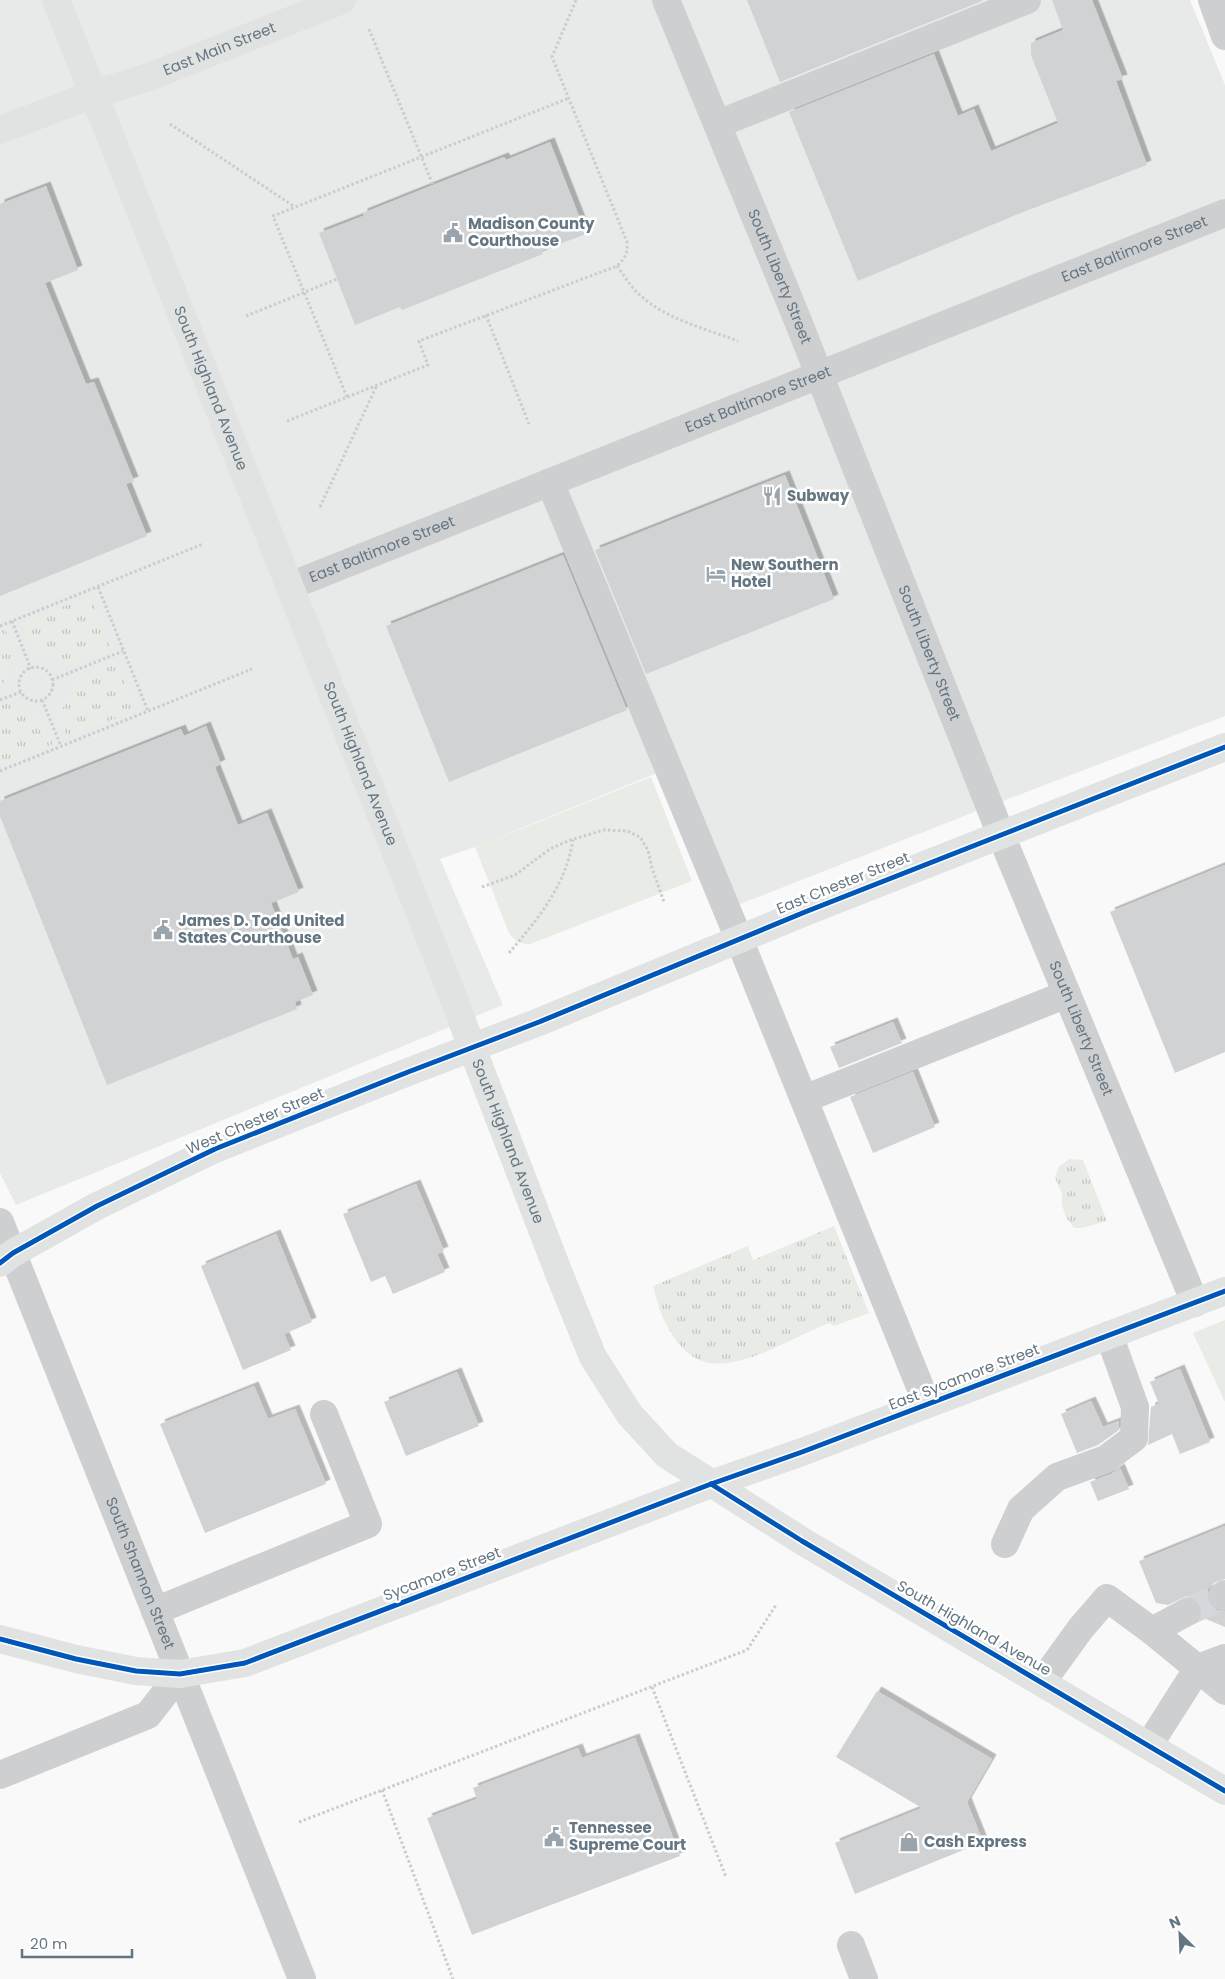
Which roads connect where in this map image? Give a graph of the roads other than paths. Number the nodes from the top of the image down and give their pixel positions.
1 (56, 0) edge
2 (342, 0) edge
3 (666, 0) edge
4 (1027, 0) edge
5 (1212, 0) edge
6 (1225, 36) edge
7 (94, 94) junction
8 (718, 124) junction
9 (0, 130) edge
10 (1225, 213) edge
11 (819, 375) junction
12 (550, 482) junction
13 (290, 586) junction
14 (1225, 747) edge
15 (1001, 835) junction
16 (739, 939) junction
17 (1067, 994) junction
18 (472, 1048) junction
19 (804, 1099) junction
20 (0, 1222) edge
21 (4, 1257) edge
22 (1225, 1291) edge
23 (1195, 1303) junction
24 (1110, 1335) junction
25 (928, 1404) junction
26 (324, 1414) dead end
27 (710, 1484) junction
28 (1005, 1544) dead end
29 (155, 1611) junction
30 (1187, 1612) tunnel mouth
31 (1152, 1631) junction
32 (0, 1639) edge
33 (1225, 1658) edge
34 (1198, 1668) junction
35 (180, 1674) junction
36 (1042, 1682) junction
37 (1225, 1691) edge
38 (1149, 1745) junction
39 (0, 1775) edge
40 (1225, 1791) edge
41 (851, 1945) dead end
42 (302, 1979) edge
43 (864, 1979) edge

1 - 7 main road, South Highland Avenue
2 - 7 main road, East Main Street
3 - 8 street, South Liberty Street
4 - 8 street
5 - 6 street
7 - 9 main road, East Main Street
7 - 13 main road, South Highland Avenue
8 - 11 street, South Liberty Street
10 - 11 street, East Baltimore Street
11 - 12 street, East Baltimore Street
11 - 15 street, South Liberty Street
12 - 13 street, East Baltimore Street
12 - 16 street
13 - 18 main road, South Highland Avenue
14 - 15 main road, East Chester Street
15 - 16 main road, East Chester Street
15 - 17 street, South Liberty Street
16 - 18 main road, East Chester Street
16 - 19 street
17 - 19 street
17 - 23 street, South Liberty Street
18 - 21 main road, West Chester Street
18 - 27 main road, South Highland Avenue
19 - 25 street
20 - 21 street, South Shannon Street
21 - 29 street, South Shannon Street
22 - 23 main road, East Sycamore Street
23 - 24 main road, East Sycamore Street
24 - 25 main road, East Sycamore Street
24 - 28 street
25 - 27 main road, East Sycamore Street
26 - 29 street
27 - 35 main road, Sycamore Street
27 - 36 main road, South Highland Avenue
29 - 35 street, South Shannon Street
30 - 31 street
31 - 34 street
31 - 36 street
32 - 35 main road, Sycamore Street
33 - 34 street
34 - 37 street
34 - 38 street
35 - 39 street
35 - 42 street, South Shannon Street
36 - 38 main road, South Highland Avenue
38 - 40 main road, South Highland Avenue
41 - 43 street

